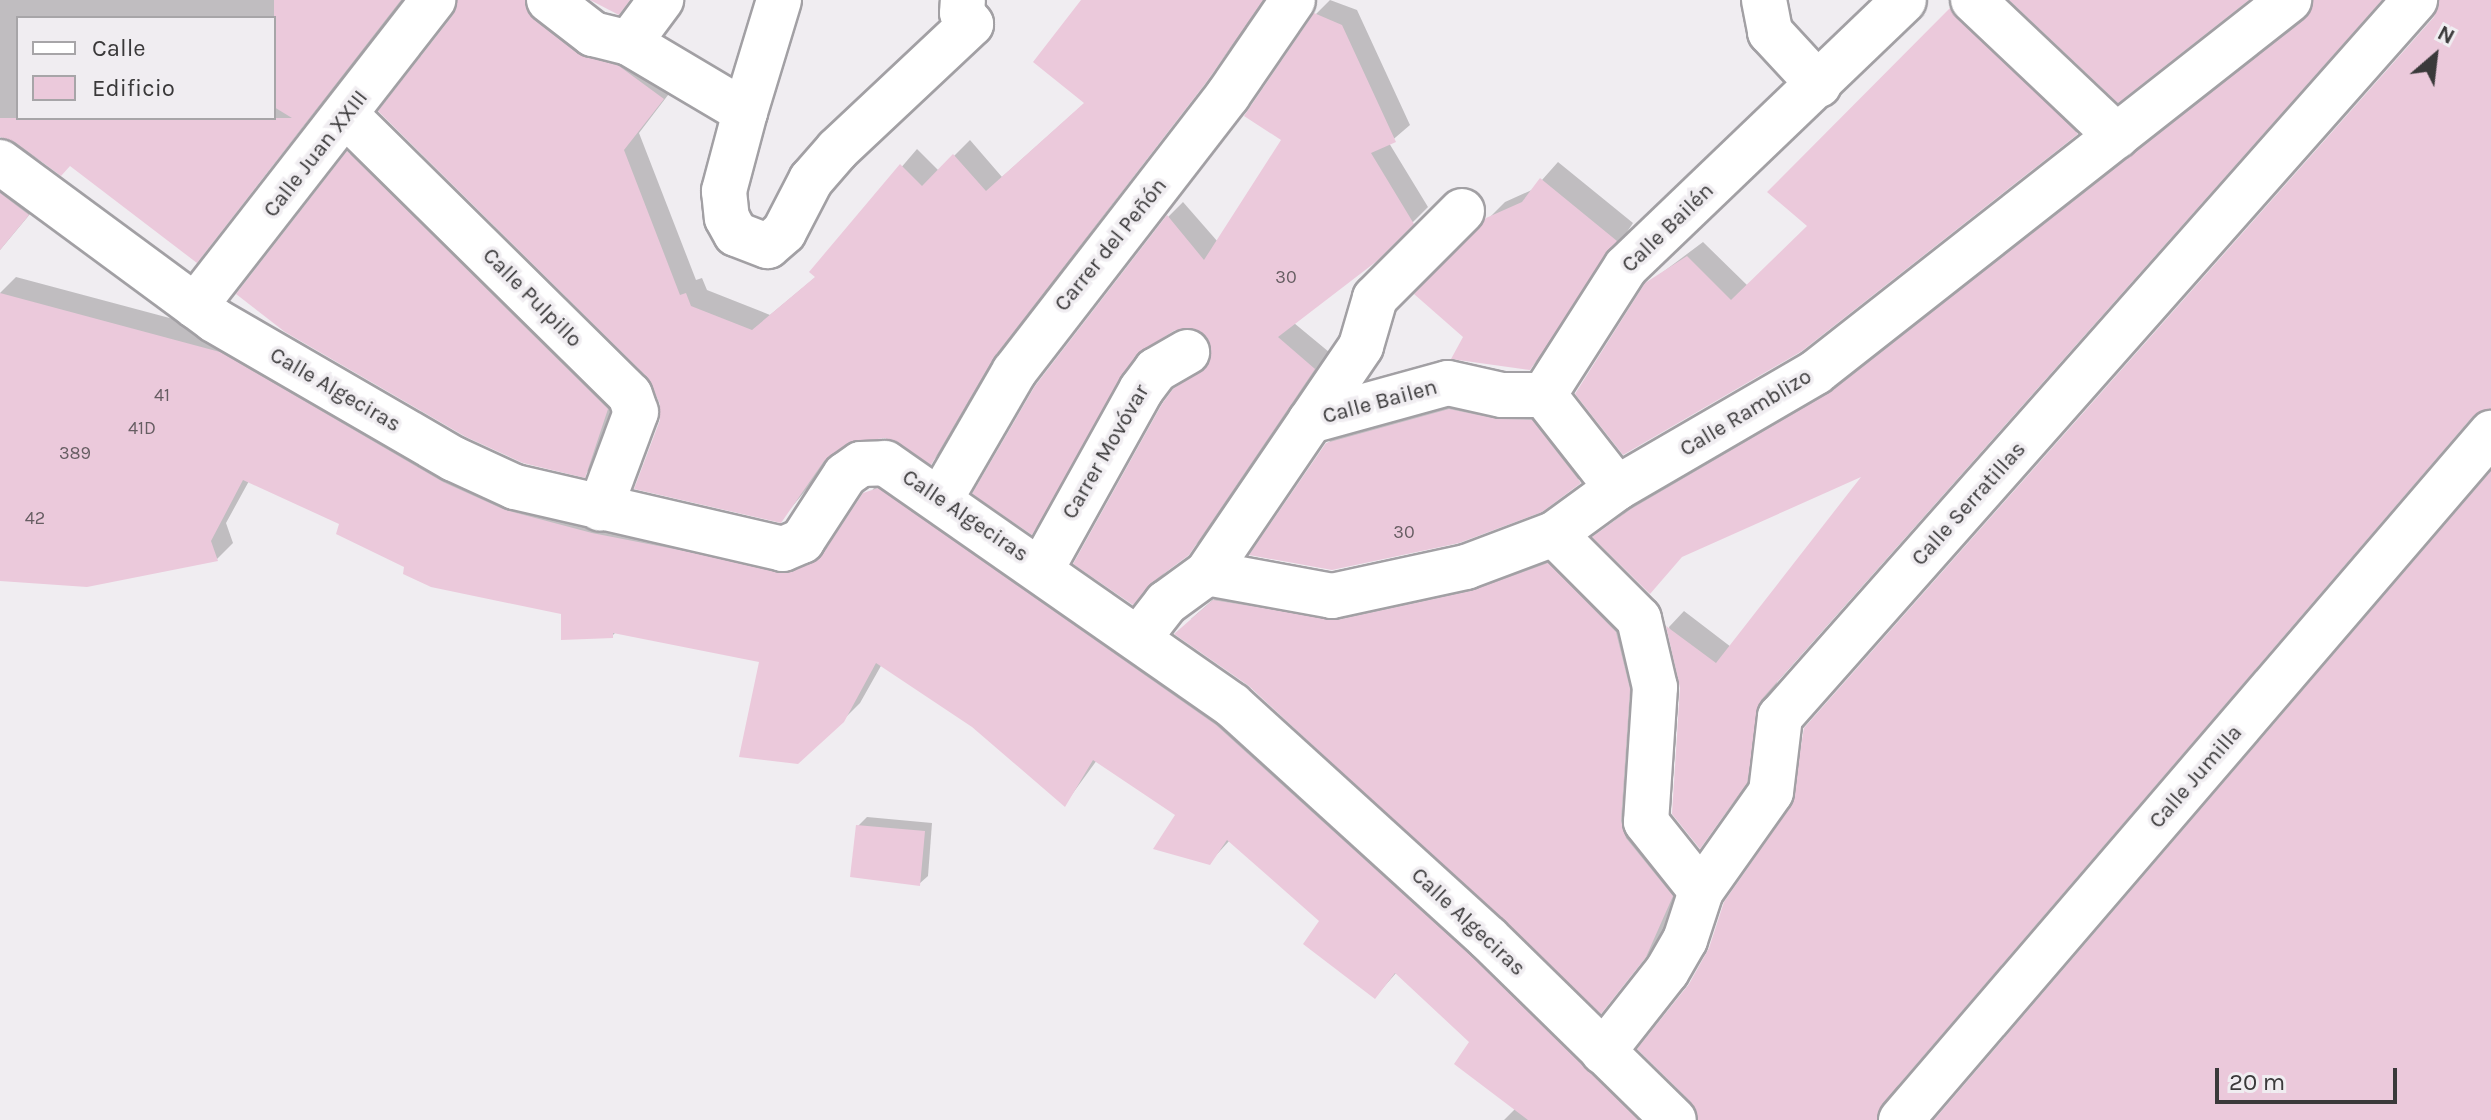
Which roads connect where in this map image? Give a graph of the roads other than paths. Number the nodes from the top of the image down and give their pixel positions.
1 (433, 0) edge
2 (549, 0) edge
3 (661, 0) edge
4 (779, 0) edge
5 (1293, 0) edge
6 (1764, 0) edge
7 (1904, 0) edge
8 (1973, 0) edge
9 (2289, 0) edge
10 (2415, 0) edge
11 (976, 8) edge
12 (629, 43) junction
13 (1819, 85) junction
14 (745, 112) junction
15 (347, 116) junction
16 (2117, 136) junction
17 (0, 162) edge
18 (1462, 211) dead end
19 (195, 306) junction
20 (1187, 352) dead end
21 (1544, 395) junction
22 (1310, 421) junction
23 (2491, 433) edge
24 (1617, 488) junction
25 (941, 498) junction
26 (600, 509) junction
27 (1554, 534) junction
28 (1042, 568) junction
29 (1207, 573) junction
30 (1138, 639) junction
31 (1701, 891) junction
32 (1603, 1052) junction
33 (1674, 1120) edge
34 (1901, 1120) edge

1 - 15 street, Calle Juan XXIII
2 - 12 street
3 - 12 street
4 - 14 street
5 - 25 street, Carrer del Peñón
6 - 13 street
7 - 13 street, Calle Bailén
8 - 16 street
9 - 16 street, Calle Ramblizo
10 - 31 street, Calle Serratillas
11 - 14 street
12 - 14 street
13 - 21 street, Calle Bailén
15 - 19 street, Calle Juan XXIII
15 - 26 street, Calle Pulpillo
16 - 24 street, Calle Ramblizo
17 - 19 street, Calle Algeciras
18 - 22 street, Calle Bailen
19 - 26 street, Calle Algeciras
20 - 28 street, Carrer Movóvar
21 - 22 street, Calle Bailen
21 - 24 street
22 - 29 street, Calle Bailen
23 - 34 street, Calle Jumilla
24 - 27 street, Calle Ramblizo
25 - 26 street, Calle Algeciras
25 - 28 street, Calle Algeciras
27 - 29 street, Calle Ramblizo
27 - 31 street
28 - 30 street, Calle Algeciras
29 - 30 street
30 - 32 street, Calle Algeciras
31 - 32 street, Calle Serratillas
32 - 33 street, Calle Algeciras

